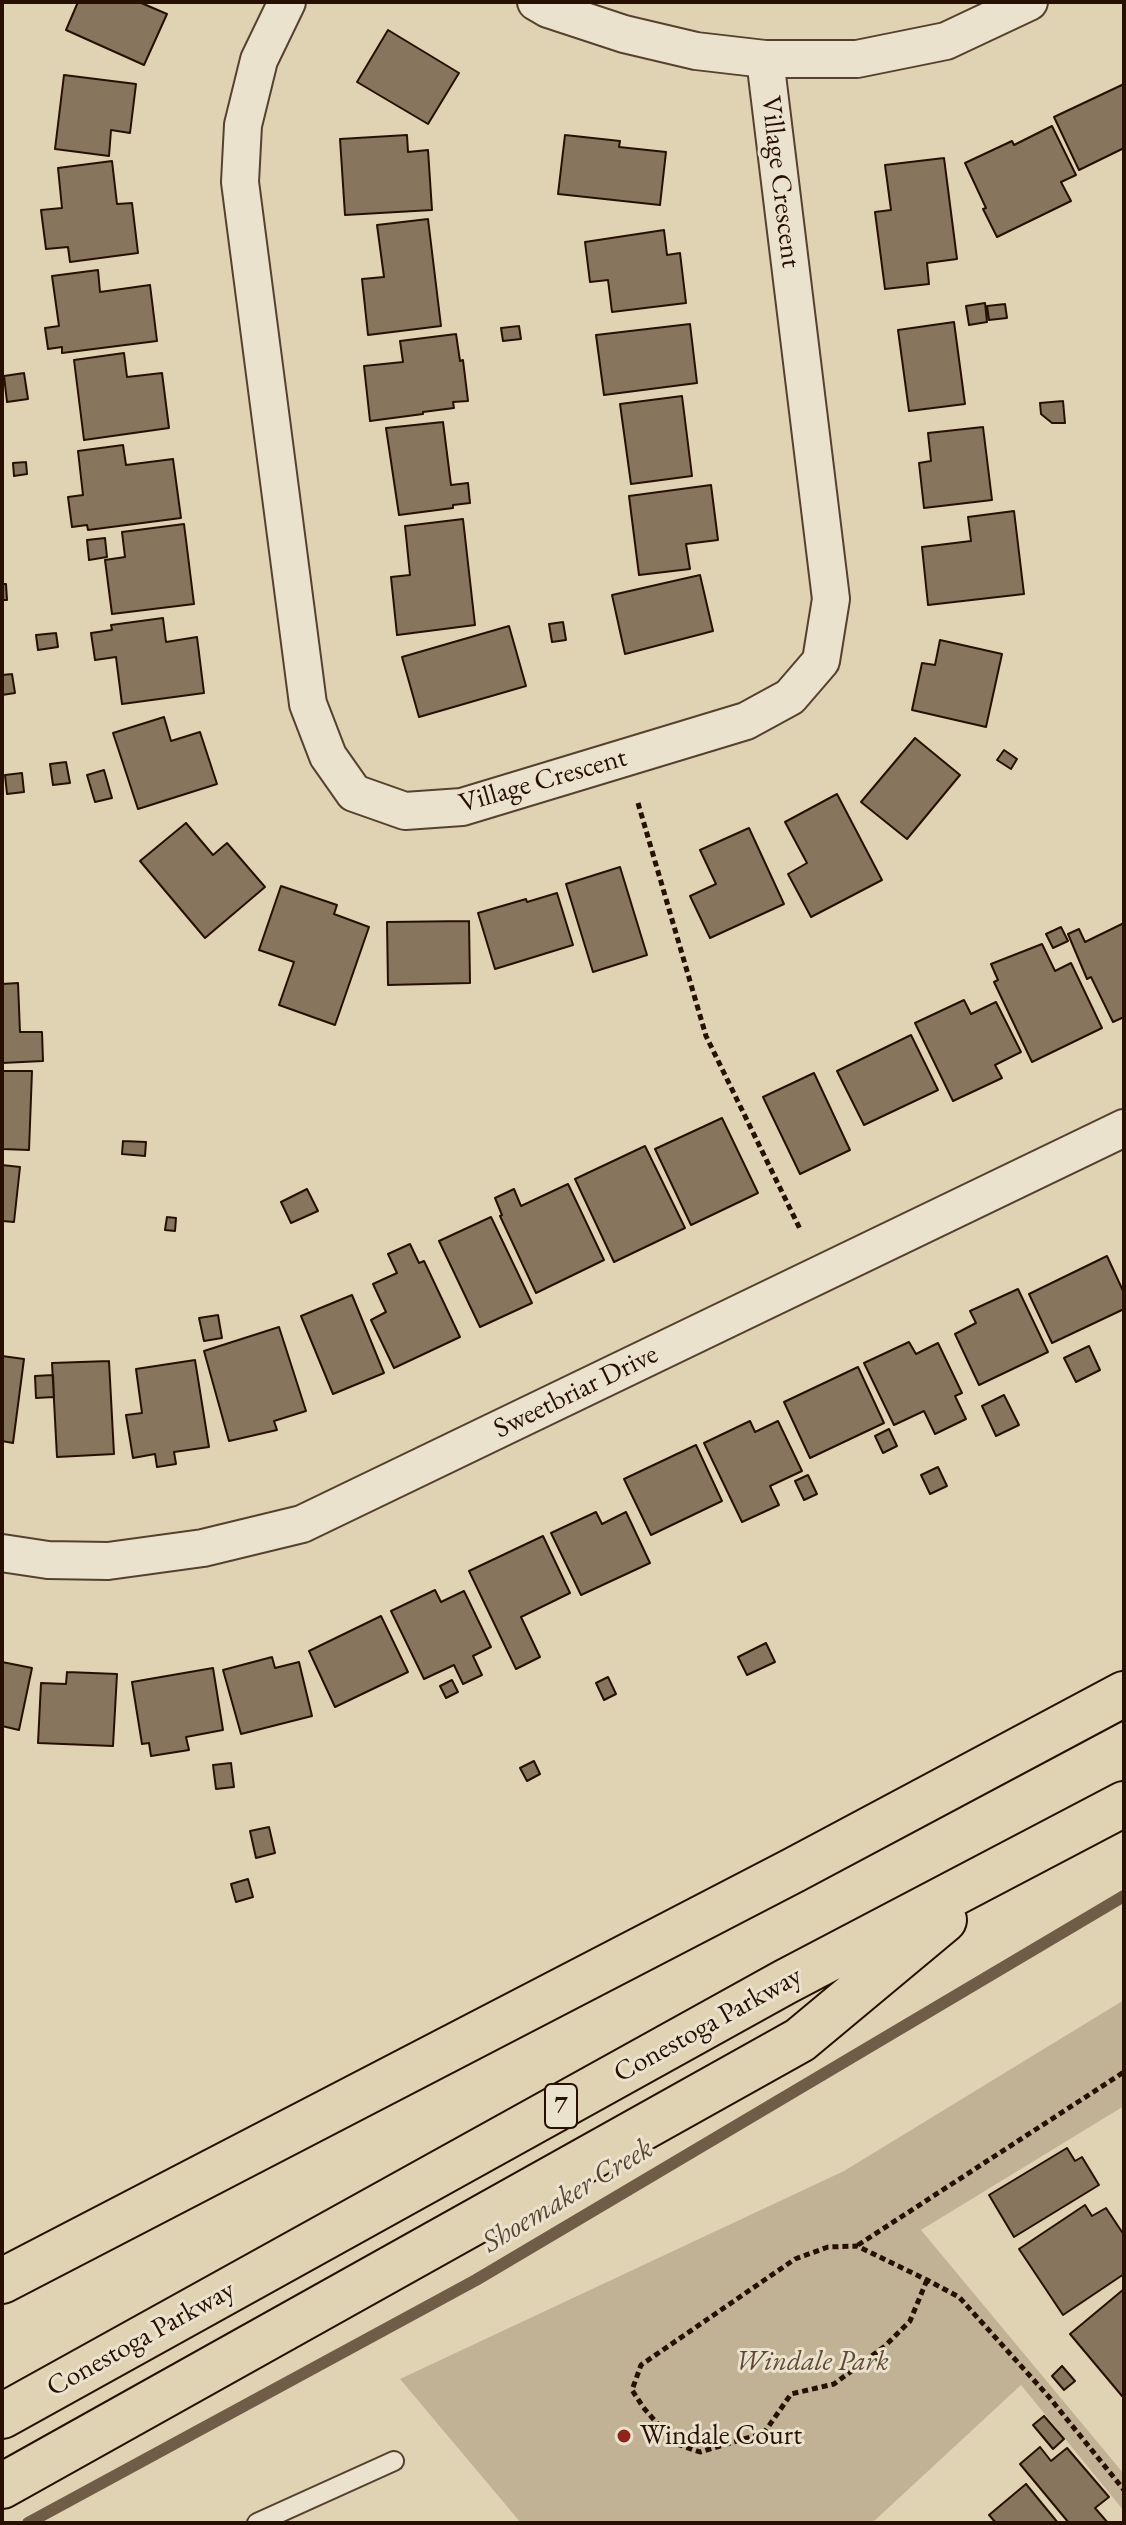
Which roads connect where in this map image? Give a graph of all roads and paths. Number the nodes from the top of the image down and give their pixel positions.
1 (287, 2) edge
2 (536, 2) edge
3 (1029, 2) edge
4 (765, 59) junction
5 (638, 803) dead end
6 (1124, 1128) edge
7 (801, 1231) dead end
8 (2, 1553) edge
9 (1124, 1694) edge
10 (1124, 1804) edge
11 (1010, 1864) junction
12 (1124, 2072) edge
13 (857, 2246) junction
14 (927, 2280) junction
15 (2, 2281) edge
16 (2, 2416) edge
17 (394, 2461) dead end
18 (2, 2486) edge
19 (1124, 2490) edge
20 (268, 2521) edge

1 - 4 street, Village Crescent
2 - 4 street
3 - 4 street
5 - 7 path
6 - 8 street, Sweetbriar Drive
9 - 15 highway
10 - 11 highway, Conestoga Parkway / 7
11 - 16 highway, Conestoga Parkway / 7
11 - 18 highway
12 - 13 path
13 - 14 path
13 - 14 path
14 - 19 path
17 - 20 lane

